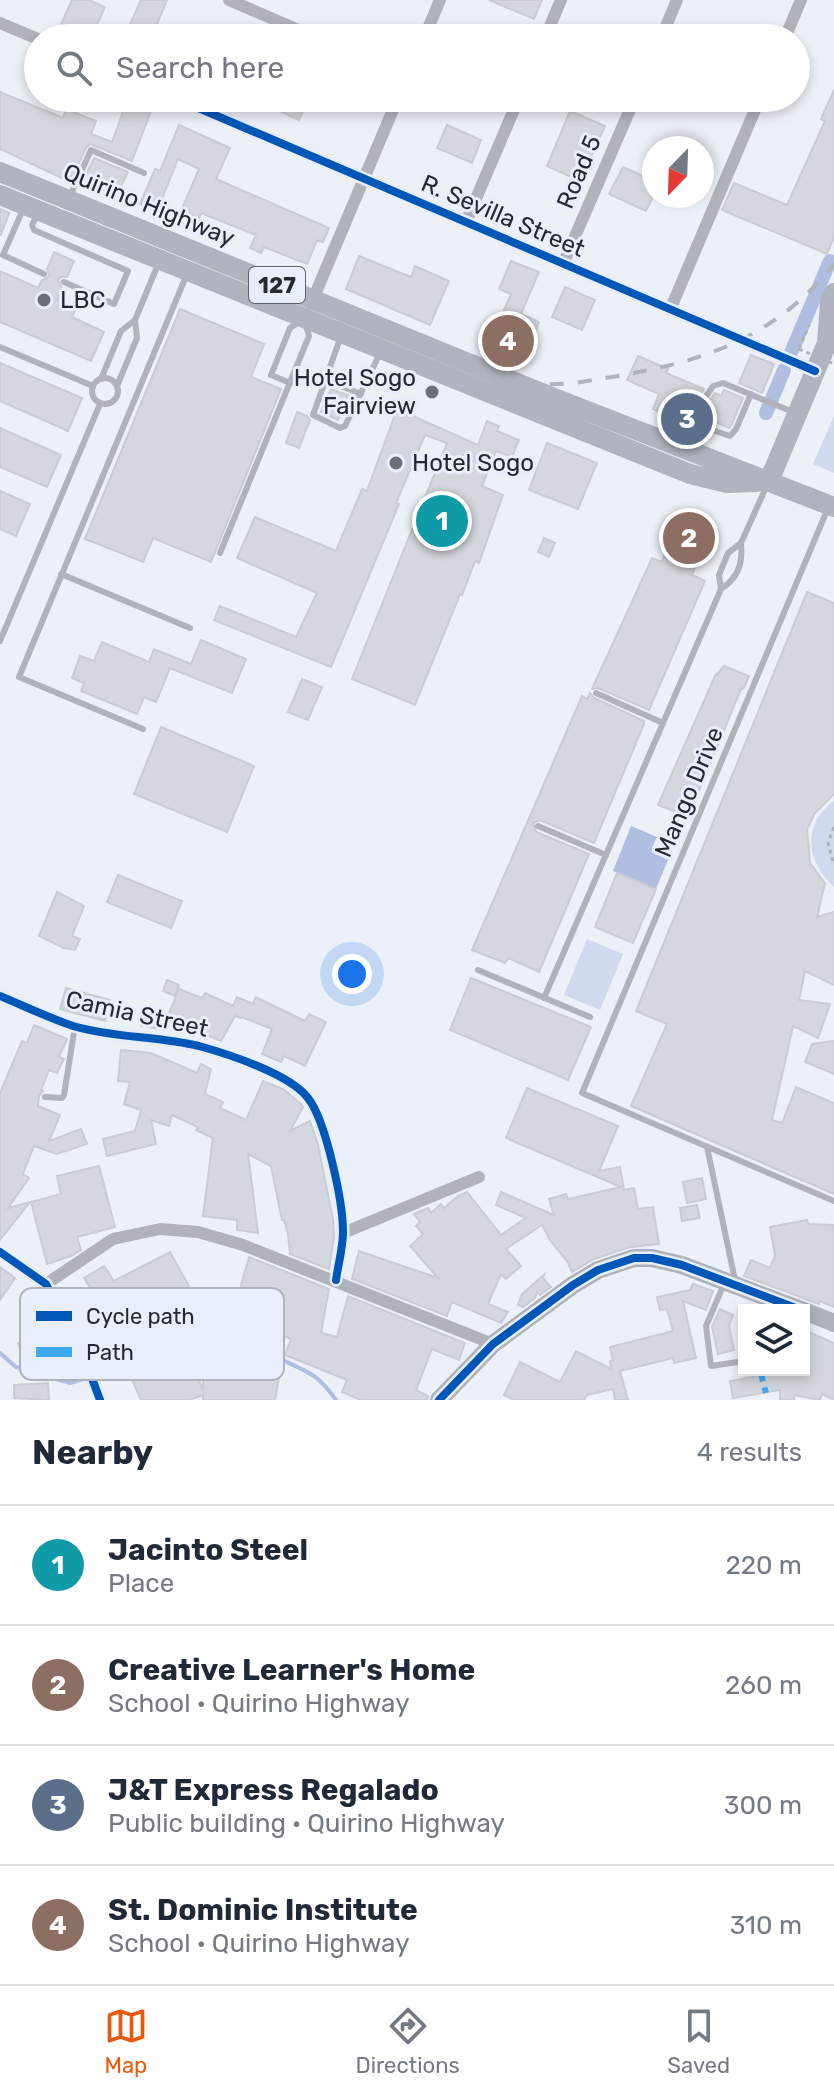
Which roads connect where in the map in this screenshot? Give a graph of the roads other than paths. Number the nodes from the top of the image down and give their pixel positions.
1 (229, 0) edge
2 (440, 0) edge
3 (561, 0) edge
4 (677, 0) edge
5 (801, 0) edge
6 (0, 23) edge
7 (285, 24) edge
8 (430, 24) edge
9 (551, 24) edge
10 (667, 24) edge
11 (791, 24) edge
12 (24, 33) edge
13 (208, 112) edge
14 (392, 112) edge
15 (513, 112) edge
16 (629, 112) edge
17 (754, 112) edge
18 (0, 172) edge
19 (144, 173) dead end
20 (363, 178) junction
21 (41, 188) junction
22 (0, 195) edge
23 (68, 200) junction
24 (32, 208) junction
25 (466, 222) junction
26 (168, 240) junction
27 (160, 260) junction
28 (563, 264) junction
29 (188, 271) junction
30 (44, 274) dead end
31 (64, 282) dead end
32 (834, 293) edge
33 (309, 309) junction
34 (670, 310) junction
35 (135, 320) junction
36 (342, 333) junction
37 (830, 340) edge
38 (0, 347) edge
39 (381, 349) junction
40 (824, 368) edge
41 (101, 379) junction
42 (326, 380) junction
43 (290, 383) junction
44 (93, 386) junction
45 (117, 386) junction
46 (361, 394) junction
47 (751, 394) junction
48 (703, 401) dead end
49 (100, 404) junction
50 (797, 414) junction
51 (698, 415) dead end
52 (694, 424) junction
53 (683, 449) junction
54 (769, 481) junction
55 (832, 506) edge
56 (741, 543) junction
57 (220, 553) dead end
58 (61, 574) junction
59 (721, 589) junction
60 (190, 628) dead end
61 (0, 641) edge
62 (596, 693) dead end
63 (663, 723) junction
64 (143, 729) dead end
65 (538, 826) dead end
66 (606, 855) junction
67 (478, 970) dead end
68 (0, 996) edge
69 (544, 998) junction
70 (590, 1017) dead end
71 (75, 1026) junction
72 (45, 1097) dead end
73 (707, 1147) junction
74 (479, 1177) dead end
75 (834, 1201) edge
76 (343, 1233) junction
77 (0, 1252) edge
78 (336, 1280) junction
79 (730, 1283) junction
80 (46, 1284) junction
81 (48, 1288) edge
82 (784, 1304) edge
83 (810, 1314) edge
84 (834, 1323) edge
85 (493, 1344) junction
86 (738, 1362) edge
87 (439, 1400) edge

1 - 7 street
2 - 8 street
3 - 9 street
4 - 10 street
5 - 11 street
6 - 12 street
13 - 20 street, R. Sevilla Street
14 - 20 street
15 - 25 street
16 - 28 street, Road 5
17 - 34 street
18 - 21 main road, Quirino Highway / 127
19 - 23 lane
20 - 25 street, R. Sevilla Street
20 - 33 street
21 - 23 main road, Quirino Highway / 127
21 - 24 lane
21 - 24 lane
22 - 24 main road, Quirino Highway / 127
23 - 26 main road, Quirino Highway / 127
24 - 27 main road, Quirino Highway / 127
24 - 30 lane
24 - 31 lane
25 - 28 street, R. Sevilla Street
26 - 27 lane
26 - 33 main road, Quirino Highway / 127
27 - 29 main road, Quirino Highway / 127
27 - 35 lane
28 - 34 street, R. Sevilla Street
29 - 33 main road, Quirino Highway / 127
29 - 58 lane
32 - 37 main road
33 - 36 main road, Quirino Highway / 127
33 - 43 lane
33 - 43 lane
33 - 53 main road, Quirino Highway / 127
34 - 40 street, R. Sevilla Street
35 - 41 lane
35 - 45 lane
36 - 39 main road, Quirino Highway / 127
36 - 42 lane
37 - 40 main road
38 - 44 lane
39 - 46 lane
39 - 54 main road, Quirino Highway / 127
40 - 50 main road
41 - 44 lane
41 - 45 lane
42 - 46 lane
42 - 46 lane
43 - 57 lane
44 - 49 lane
45 - 49 lane
47 - 48 lane
47 - 50 lane
47 - 52 lane
49 - 61 lane
50 - 54 main road
51 - 52 lane
52 - 53 lane
53 - 54 main road, Quirino Highway / 127
54 - 55 main road, Quirino Highway / 127
54 - 56 lane
55 - 73 lane, Mango Drive
56 - 59 lane
56 - 59 lane
58 - 60 lane
58 - 64 lane
59 - 63 lane
62 - 63 lane
63 - 66 lane
65 - 66 lane
66 - 69 lane
67 - 69 lane
68 - 71 street, Camia Street
69 - 70 lane
71 - 72 lane
71 - 76 street, Camia Street
73 - 75 lane
73 - 79 lane
74 - 76 street
76 - 78 street, Camia Street
77 - 80 street
78 - 80 street
78 - 85 street
79 - 82 street
79 - 85 street
79 - 86 lane
80 - 81 street
83 - 84 street
85 - 87 street

